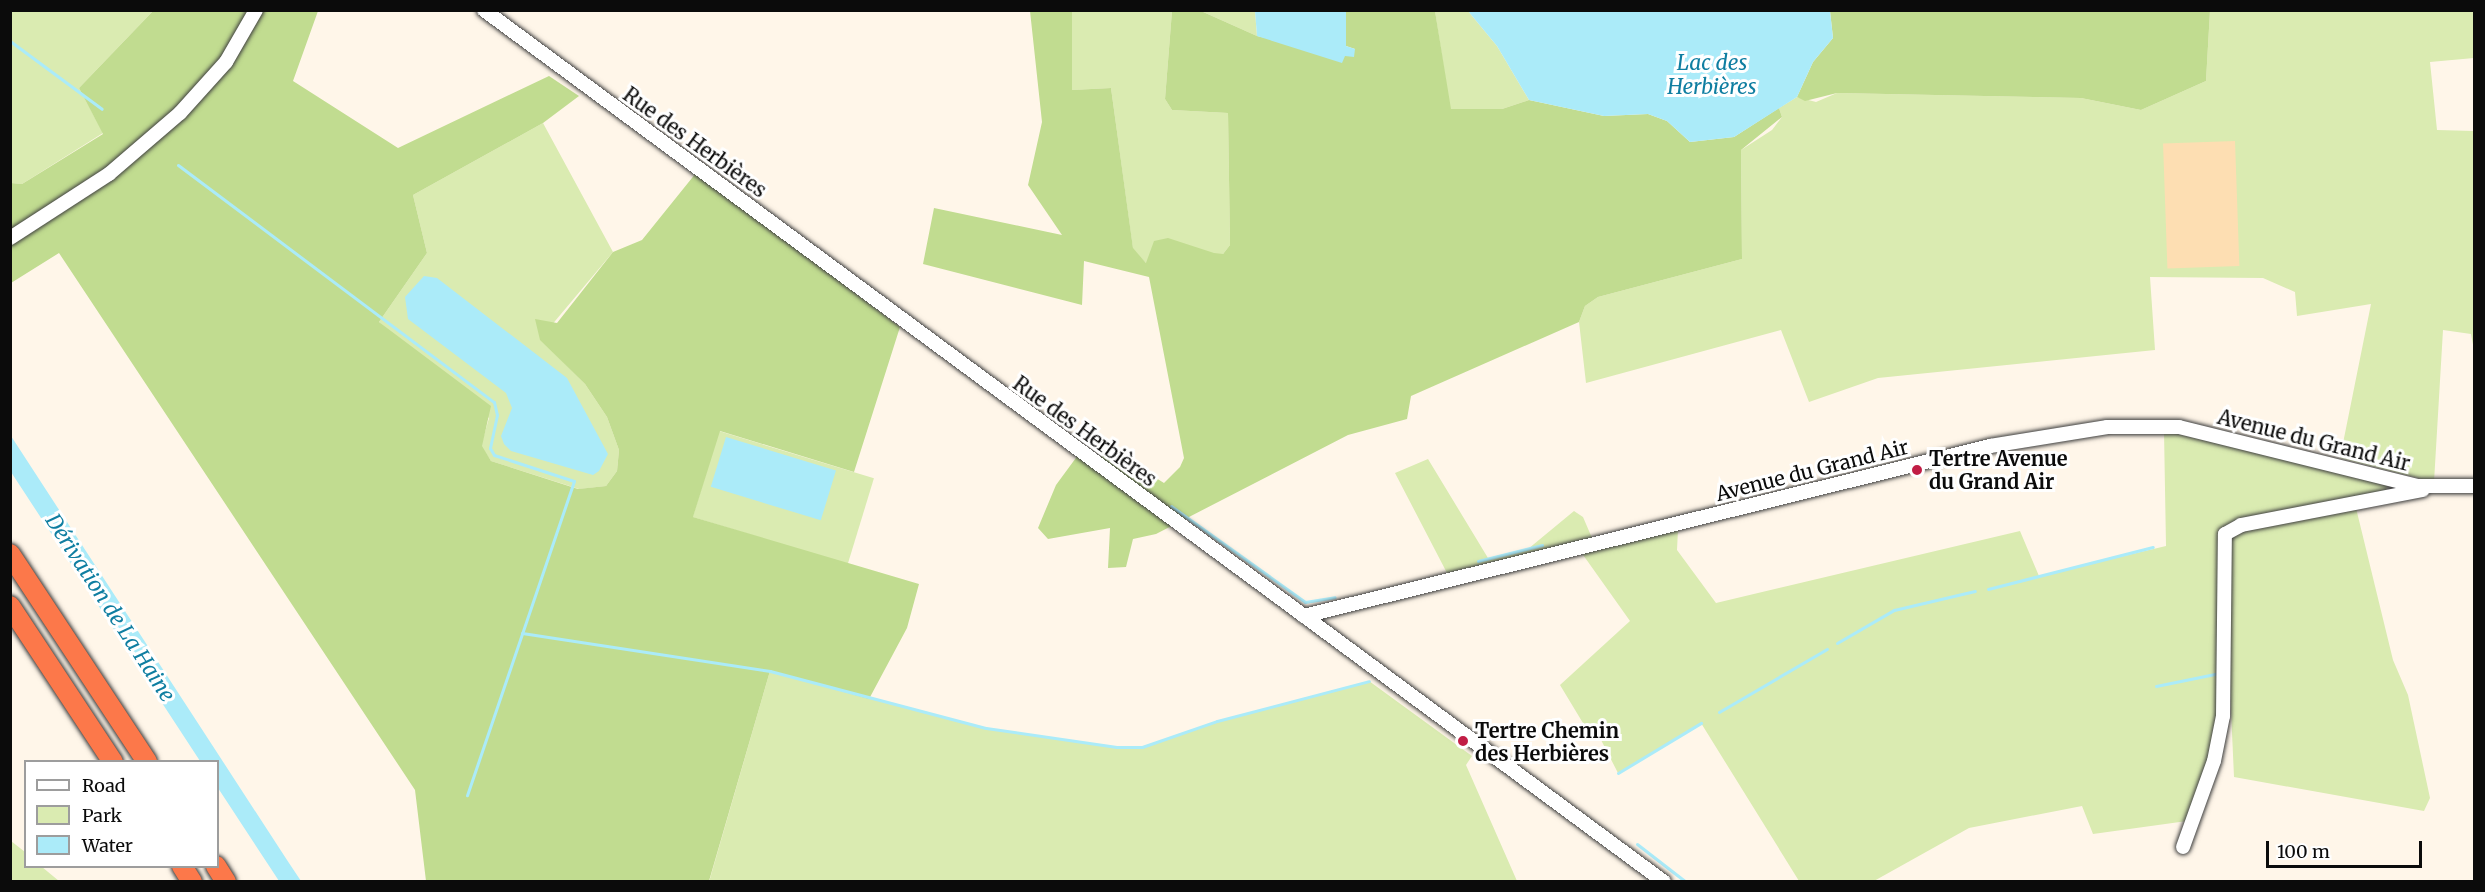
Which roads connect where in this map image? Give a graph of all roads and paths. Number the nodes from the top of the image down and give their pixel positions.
1 (256, 10) edge
2 (484, 10) edge
3 (10, 238) edge
4 (2475, 486) edge
5 (2431, 489) junction
6 (10, 554) edge
7 (10, 606) edge
8 (1304, 616) junction
9 (112, 760) edge
10 (146, 760) edge
11 (2183, 847) dead end
12 (183, 868) edge
13 (217, 868) edge
14 (192, 882) edge
15 (226, 882) edge
16 (1664, 882) edge

1 - 3 street
2 - 8 street, Rue des Herbières
4 - 5 street, Avenue du Grand Air
5 - 8 street, Avenue du Grand Air
5 - 11 street
6 - 10 highway
7 - 9 highway
8 - 16 street, Rue des Herbières
12 - 14 highway
13 - 15 highway

